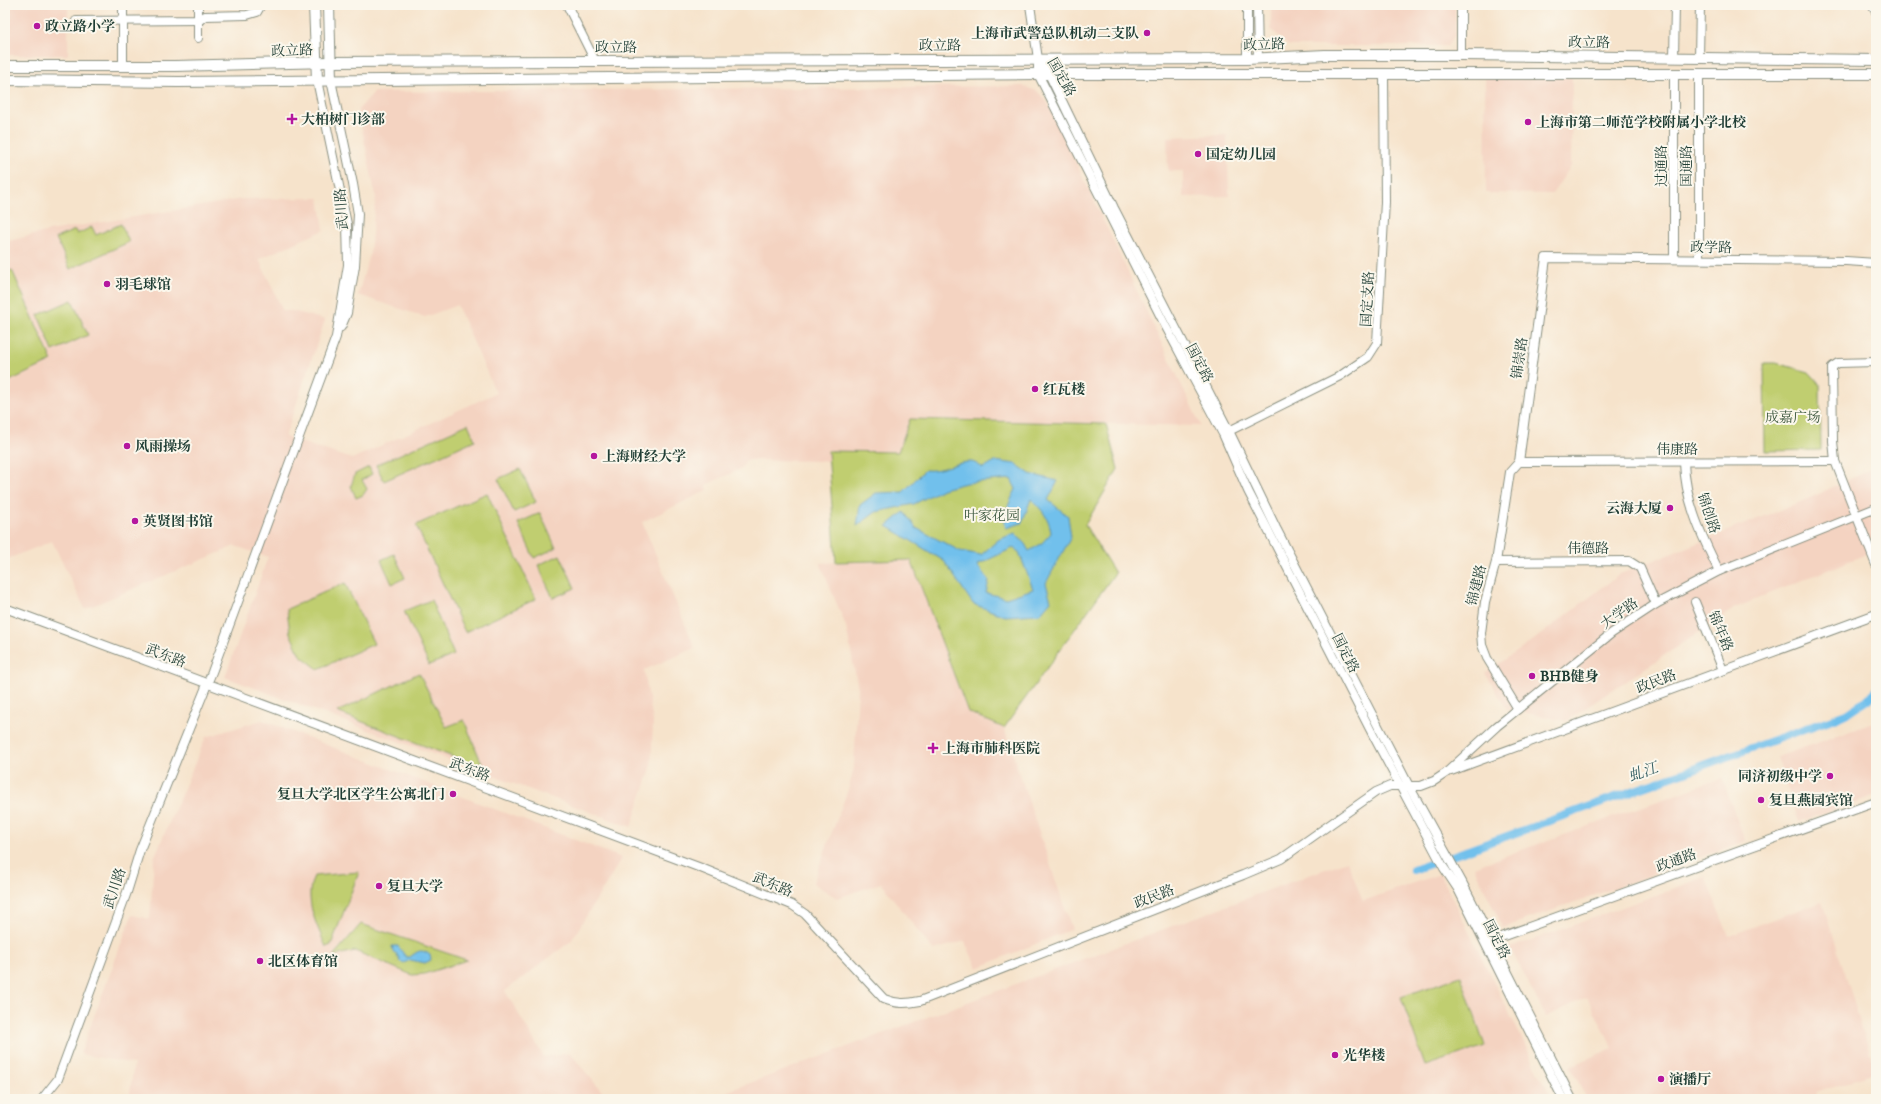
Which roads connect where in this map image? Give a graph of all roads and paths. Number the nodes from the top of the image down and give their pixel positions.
1 (123, 5) edge
2 (198, 5) edge
3 (261, 5) edge
4 (314, 5) edge
5 (328, 5) edge
6 (567, 5) edge
7 (1030, 5) edge
8 (1247, 5) edge
9 (1257, 5) edge
10 (1461, 5) edge
11 (1675, 5) edge
12 (1700, 5) edge
13 (1873, 5) edge
14 (1876, 10) edge
15 (123, 20) junction
16 (198, 20) junction
17 (76, 21) dead end
18 (198, 38) dead end
19 (1461, 55) junction
20 (1674, 58) junction
21 (1699, 58) junction
22 (1038, 59) junction
23 (1247, 59) junction
24 (1258, 59) junction
25 (1876, 60) edge
26 (595, 61) junction
27 (330, 62) junction
28 (316, 63) junction
29 (5, 66) edge
30 (123, 67) junction
31 (1674, 73) junction
32 (1699, 73) junction
33 (1038, 74) junction
34 (1049, 74) junction
35 (1876, 74) edge
36 (1384, 75) junction
37 (5, 80) edge
38 (317, 80) junction
39 (330, 80) junction
40 (1546, 258) joint
41 (1674, 259) junction
42 (1699, 260) junction
43 (1876, 263) edge
44 (336, 337) junction
45 (1876, 362) edge
46 (1226, 433) junction
47 (1835, 461) junction
48 (1518, 462) junction
49 (1684, 462) junction
50 (1876, 508) edge
51 (1857, 516) junction
52 (1496, 562) junction
53 (1876, 565) edge
54 (1718, 571) junction
55 (1695, 602) dead end
56 (1656, 604) junction
57 (5, 608) edge
58 (1876, 614) edge
59 (1723, 670) junction
60 (207, 685) junction
61 (1518, 709) junction
62 (1446, 773) junction
63 (1405, 786) junction
64 (1876, 802) edge
65 (1488, 942) junction
66 (894, 1003) joint
67 (42, 1099) edge
68 (1563, 1099) edge
69 (1572, 1099) edge

1 - 15 street
2 - 16 street
3 - 16 street
4 - 28 main road
5 - 27 main road
6 - 26 street
7 - 22 street
8 - 23 street
9 - 24 street
10 - 19 street
11 - 20 street
12 - 21 street
13 - 14 main road
15 - 16 street
15 - 17 street
15 - 30 street
16 - 18 street
19 - 20 main road, 政立路
19 - 24 main road, 政立路
20 - 21 main road, 政立路
21 - 25 main road, 政立路
22 - 23 main road, 政立路
22 - 26 main road, 政立路
22 - 33 street, 国定路
22 - 34 street, 国定路
23 - 24 main road, 政立路
26 - 27 main road, 政立路
27 - 28 main road, 政立路
27 - 39 main road
28 - 30 main road, 政立路
28 - 38 main road
29 - 30 main road, 政立路
31 - 32 main road
31 - 36 main road
31 - 41 street, 过通路
32 - 35 main road
32 - 42 street, 国通路
33 - 34 main road
33 - 39 main road
33 - 46 street, 国定路
34 - 36 main road
34 - 46 street, 国定路
36 - 46 street, 国定支路
37 - 38 main road
38 - 39 main road
38 - 44 street
39 - 44 street, 武川路
40 - 41 street, 政学路
40 - 48 street, 锦崇路
41 - 42 street, 政学路
42 - 43 street, 政学路
44 - 60 street, 武川路
45 - 47 street
46 - 63 street, 国定路
47 - 49 street, 伟康路
47 - 51 street
48 - 49 street, 伟康路
48 - 52 street, 锦建路
49 - 54 street, 锦创路
50 - 51 street, 大学路
51 - 53 street
51 - 54 street, 大学路
52 - 56 street, 伟德路
52 - 61 street, 锦建路
54 - 56 street, 大学路
55 - 59 street, 锦年路
56 - 61 street, 大学路
57 - 60 street, 武东路
58 - 59 street, 政民路
59 - 62 street, 政民路
60 - 66 street, 武东路
60 - 67 street, 武川路
61 - 62 street, 大学路
62 - 63 street, 大学路
63 - 65 street, 国定路
63 - 66 street, 政民路
64 - 65 street, 政通路
65 - 68 street, 国定路
65 - 69 street, 国定路

